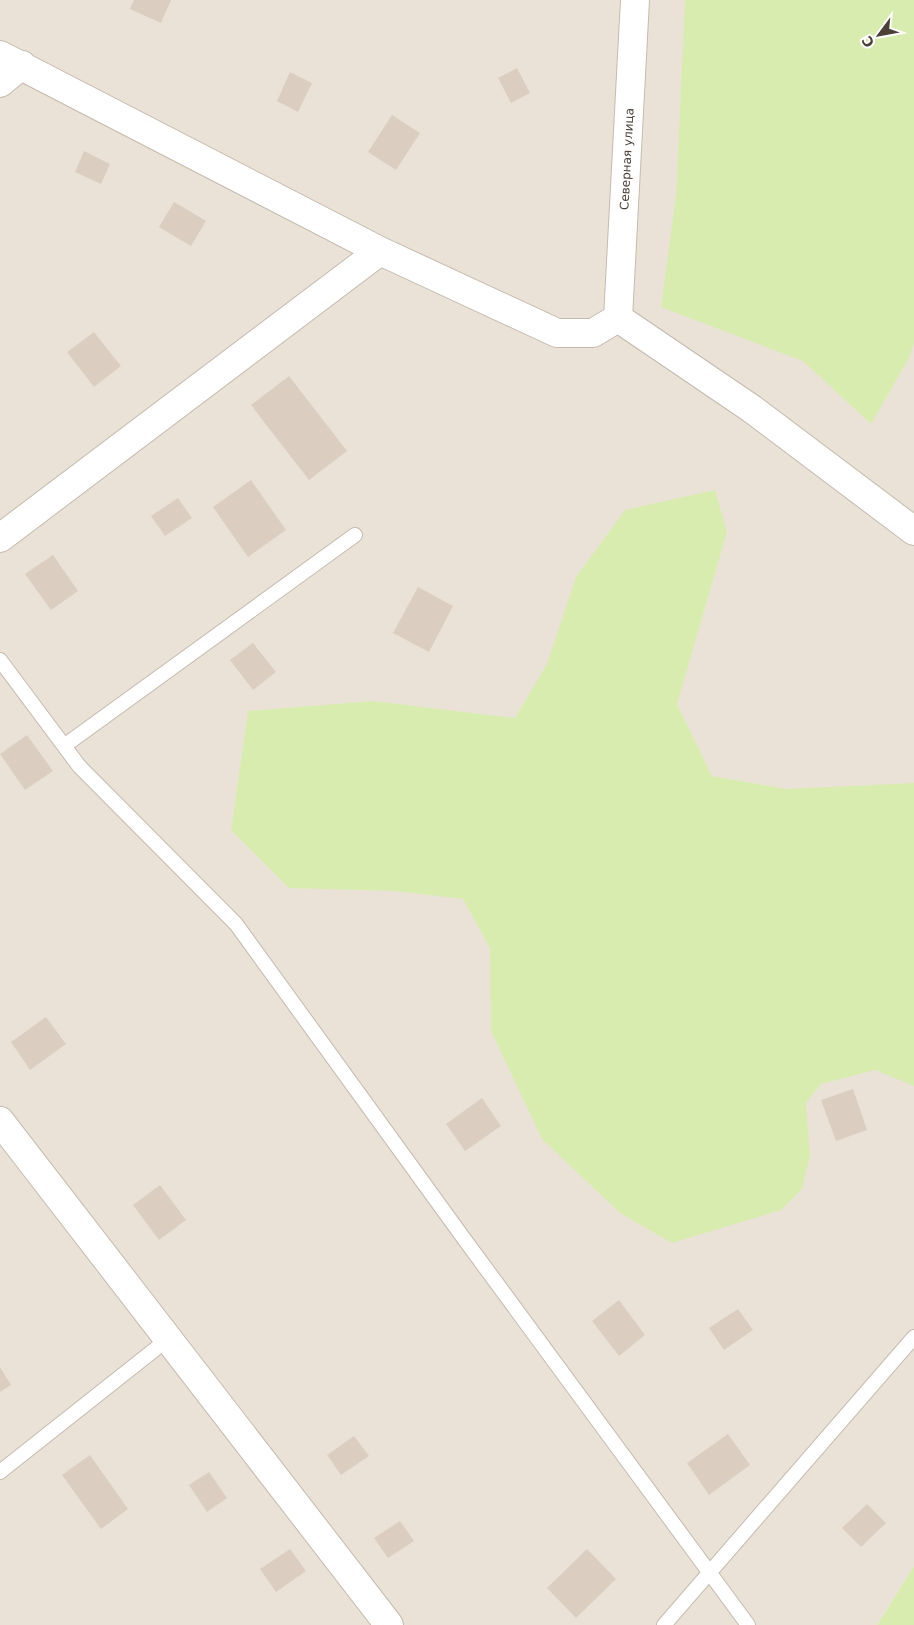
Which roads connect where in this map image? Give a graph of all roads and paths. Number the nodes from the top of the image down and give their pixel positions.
1 (635, 0) edge
2 (11, 60) edge
3 (0, 83) edge
4 (380, 251) junction
5 (618, 318) junction
6 (914, 531) edge
7 (355, 535) dead end
8 (0, 538) edge
9 (0, 660) edge
10 (64, 746) junction
11 (0, 1121) edge
12 (914, 1337) edge
13 (168, 1339) junction
14 (0, 1472) edge
15 (710, 1572) junction
16 (384, 1623) edge
17 (664, 1625) edge
18 (748, 1625) edge

1 - 5 street, Северная улица
2 - 3 street
2 - 4 street
4 - 5 street
4 - 8 street
5 - 6 street
7 - 10 lane
9 - 10 lane
10 - 15 lane
11 - 13 street
12 - 15 lane
13 - 14 lane
13 - 16 street
15 - 17 lane
15 - 18 lane

